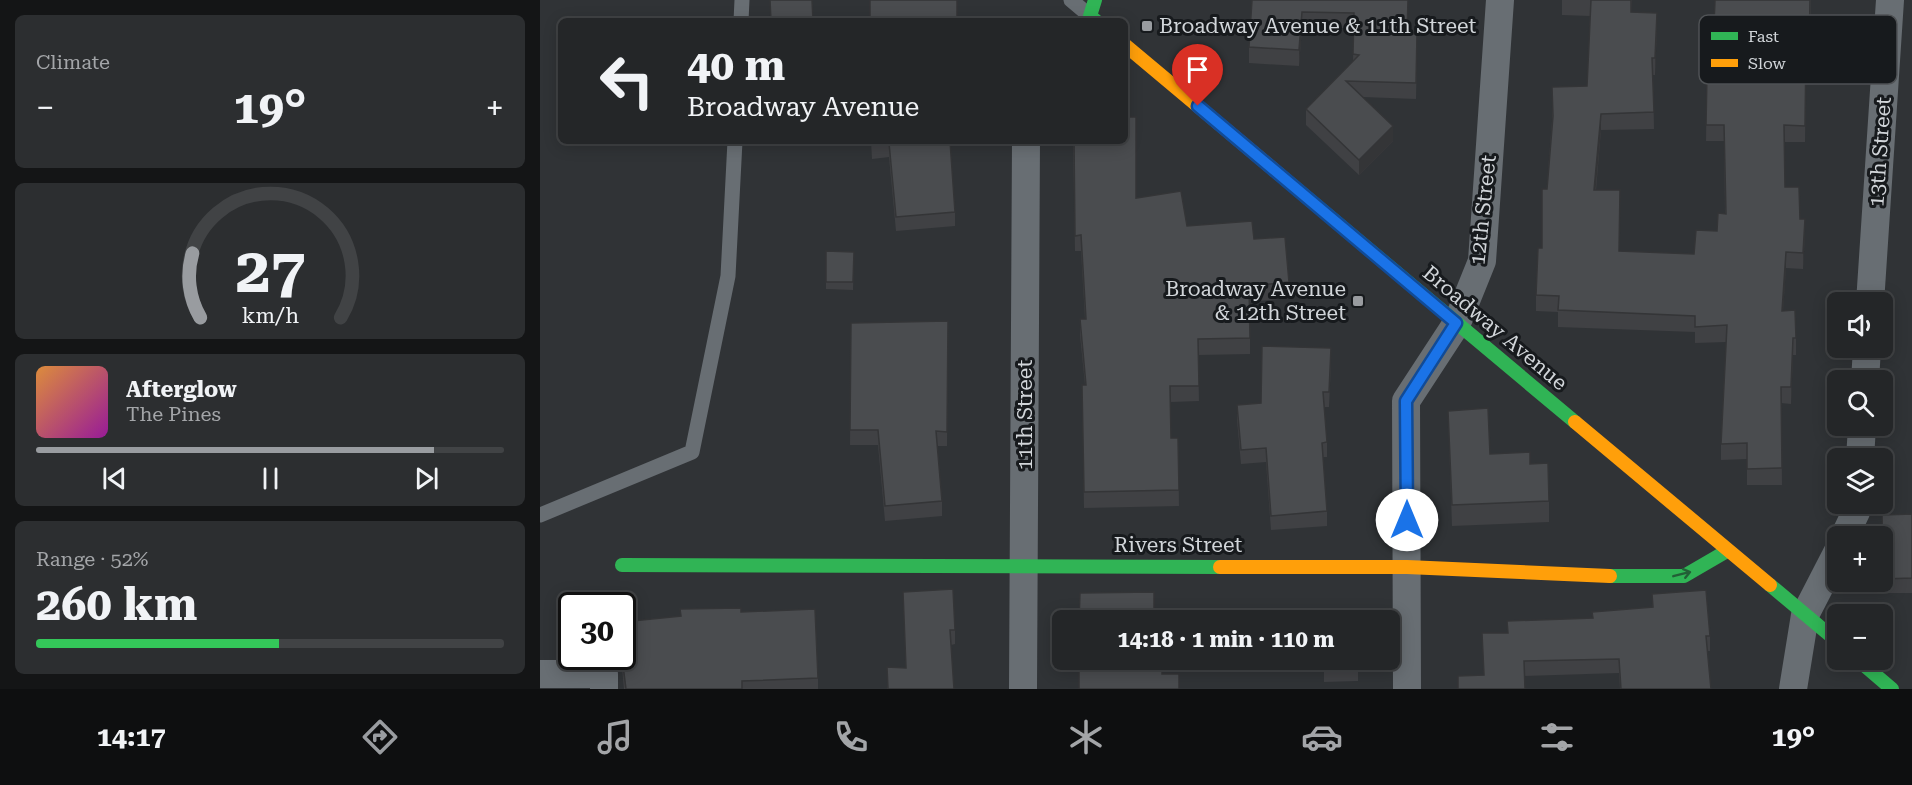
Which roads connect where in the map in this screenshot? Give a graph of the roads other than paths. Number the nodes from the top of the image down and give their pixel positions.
1 (741, 0) edge
2 (1500, 0) edge
3 (1890, 0) edge
4 (1889, 15) edge
5 (741, 18) edge
6 (1128, 48) edge
7 (1884, 84) edge
8 (735, 144) edge
9 (1026, 144) edge
10 (1871, 292) edge
11 (1456, 323) junction
12 (540, 515) edge
13 (1727, 551) junction
14 (622, 565) dead end
15 (1024, 566) junction
16 (1407, 567) junction
17 (1827, 572) edge
18 (1805, 615) junction
19 (1827, 633) edge
20 (1870, 670) edge
21 (540, 675) edge
22 (604, 681) edge
23 (1023, 689) edge
24 (1407, 689) edge
25 (1793, 689) edge
26 (1892, 689) edge

1 - 5 lane
2 - 11 street, 12th Street
3 - 4 street, 13th Street
6 - 11 street, Broadway Avenue
7 - 10 street, 13th Street
8 - 12 lane
9 - 15 street, 11th Street
11 - 13 street, Broadway Avenue
11 - 16 street, 12th Street
16 -> 13 street, Rivers Street
13 - 18 street, Broadway Avenue
14 - 15 street, Rivers Street
15 - 16 street, Rivers Street
15 - 23 street, 11th Street
16 - 24 street, 12th Street
17 - 18 street
18 - 19 street, Broadway Avenue
18 - 25 street
20 - 26 street
21 - 22 street

